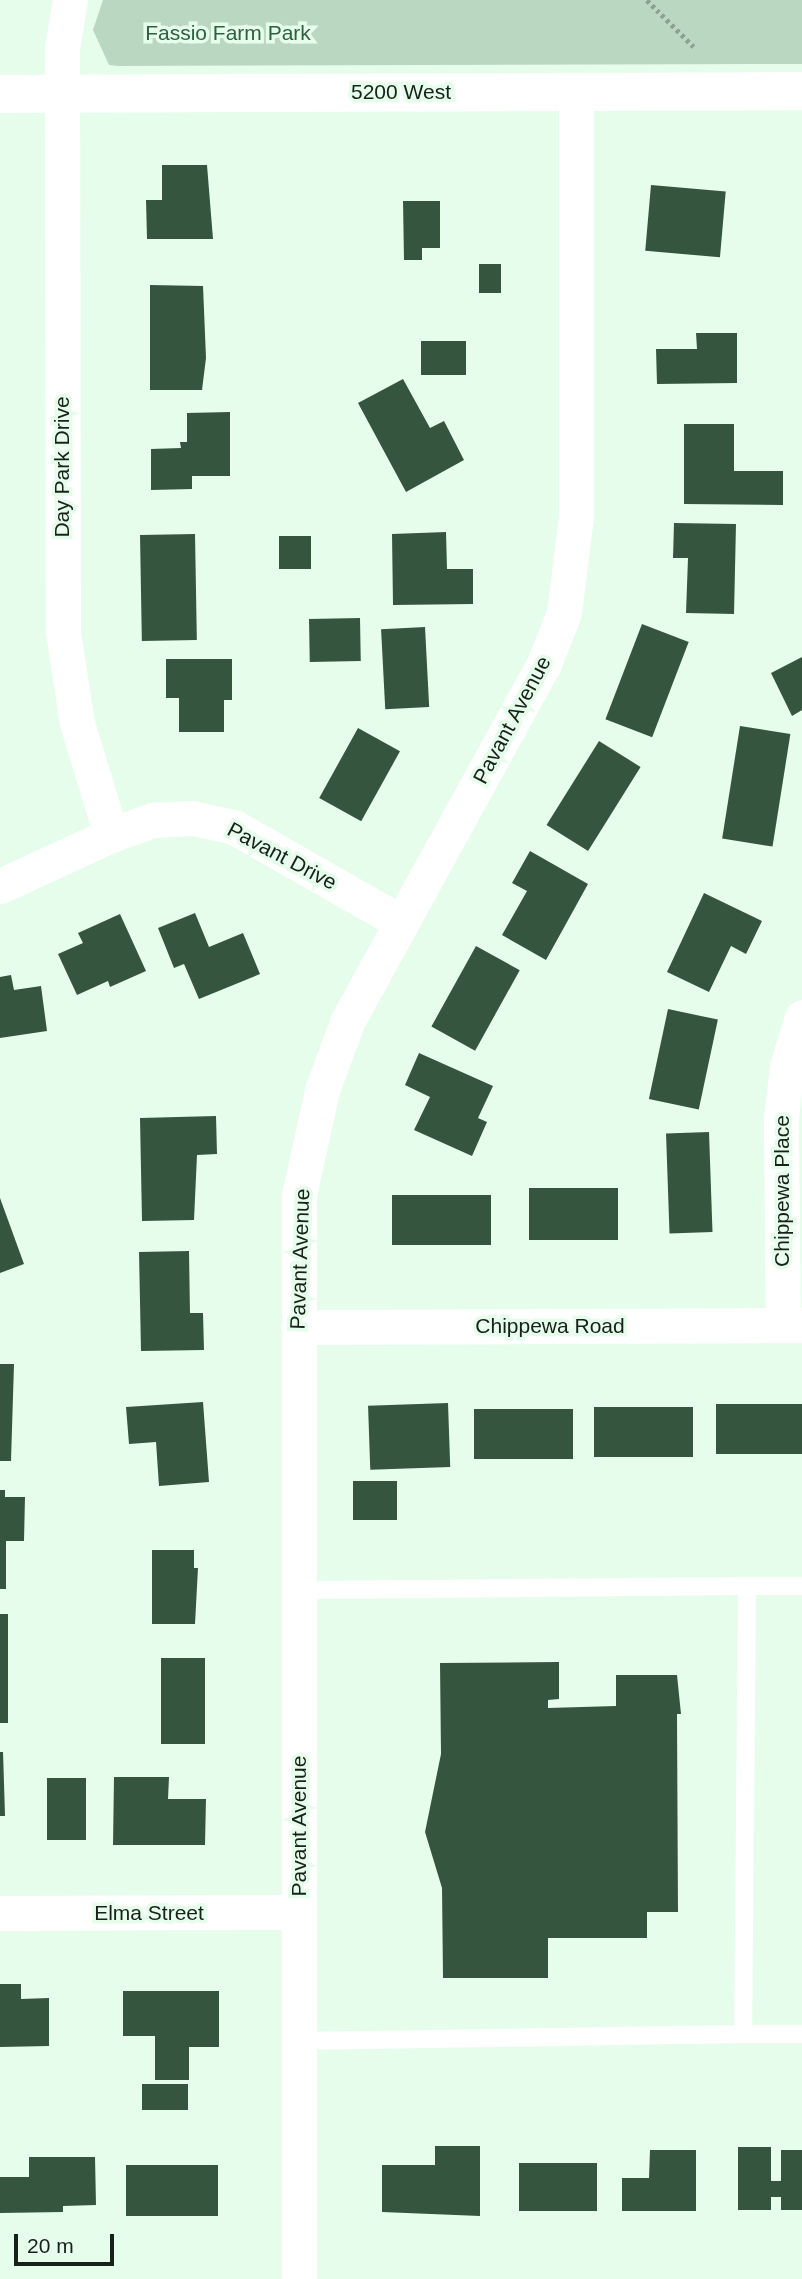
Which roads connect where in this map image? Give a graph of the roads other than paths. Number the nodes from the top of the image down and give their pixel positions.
1 (70, 0) edge
2 (802, 91) edge
3 (576, 92) junction
4 (0, 94) edge
5 (62, 94) junction
6 (111, 835) junction
7 (0, 886) edge
8 (402, 922) junction
9 (802, 1017) edge
10 (793, 1325) edge
11 (298, 1327) junction
12 (802, 1586) edge
13 (747, 1587) junction
14 (298, 1590) junction
15 (299, 1912) junction
16 (0, 1913) edge
17 (743, 2034) junction
18 (802, 2034) edge
19 (299, 2041) junction
20 (299, 2279) edge

1 - 5 street, Day Park Drive
2 - 3 street, 5200 West
3 - 5 street, 5200 West
3 - 8 street, Pavant Avenue
4 - 5 street, 5200 West
5 - 6 street, Day Park Drive
6 - 7 street, Pavant Drive
6 - 8 street, Pavant Drive
8 - 11 street, Pavant Avenue
9 - 10 street, Chippewa Place
10 - 11 street, Chippewa Road
11 - 14 street, Pavant Avenue
12 - 13 lane
13 - 14 lane
13 - 17 lane
14 - 15 street, Pavant Avenue
15 - 16 street, Elma Street
15 - 19 street, Pavant Avenue
17 - 18 lane
17 - 19 lane
19 - 20 street, Pavant Avenue

